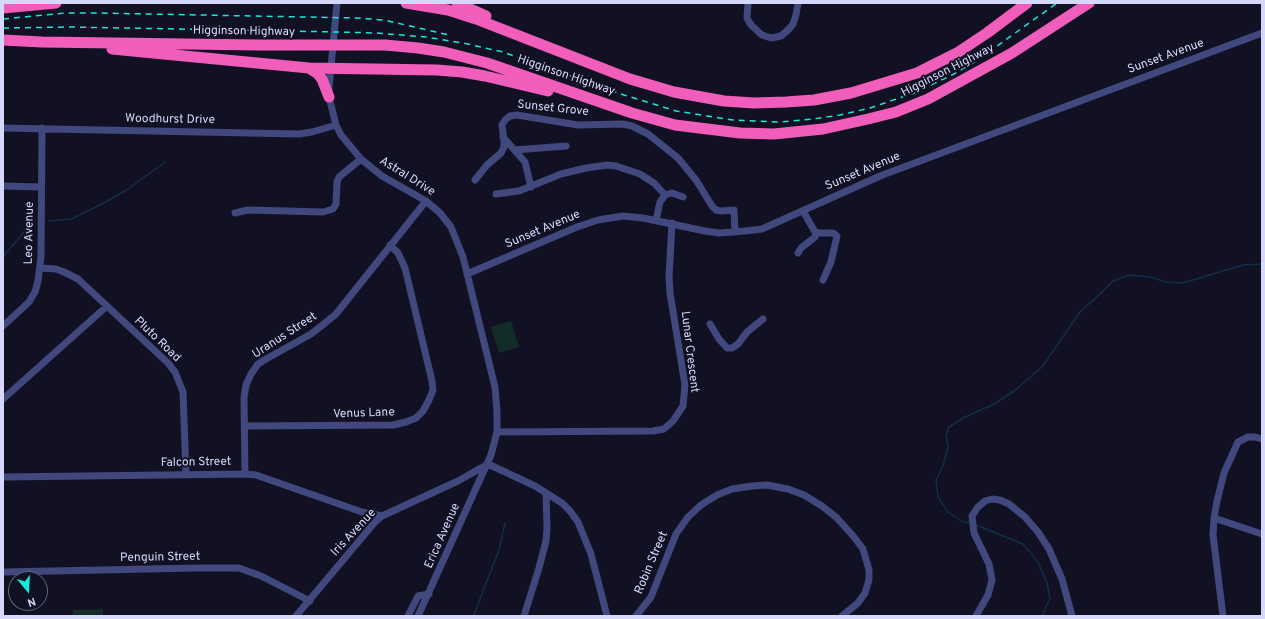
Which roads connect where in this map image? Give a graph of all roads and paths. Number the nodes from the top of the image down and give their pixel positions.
1 (56, 3) edge
2 (337, 3) edge
3 (406, 3) edge
4 (457, 3) edge
5 (748, 3) edge
6 (798, 3) edge
7 (1027, 3) edge
8 (1089, 3) edge
9 (3, 8) edge
10 (1262, 33) edge
11 (529, 39) junction
12 (3, 40) edge
13 (42, 42) junction
14 (310, 68) junction
15 (330, 70) junction
16 (329, 97) junction
17 (632, 113) junction
18 (336, 125) junction
19 (3, 128) edge
20 (42, 128) junction
21 (503, 136) junction
22 (566, 146) dead end
23 (515, 150) junction
24 (361, 159) junction
25 (475, 180) dead end
26 (3, 186) edge
27 (41, 187) junction
28 (531, 187) junction
29 (496, 194) dead end
30 (665, 194) junction
31 (683, 197) dead end
32 (426, 200) junction
33 (803, 211) junction
34 (235, 213) dead end
35 (656, 220) junction
36 (672, 223) junction
37 (734, 232) junction
38 (816, 233) junction
39 (390, 245) junction
40 (798, 253) dead end
41 (40, 268) junction
42 (467, 274) junction
43 (823, 280) dead end
44 (107, 306) junction
45 (763, 319) dead end
46 (710, 324) dead end
47 (3, 326) edge
48 (3, 399) edge
49 (245, 426) junction
50 (497, 432) junction
51 (1262, 439) edge
52 (488, 464) junction
53 (186, 474) junction
54 (245, 474) junction
55 (3, 476) edge
56 (546, 492) junction
57 (382, 516) junction
58 (1214, 518) junction
59 (1262, 534) edge
60 (3, 572) edge
61 (429, 594) junction
62 (310, 601) junction
63 (296, 616) edge
64 (408, 616) edge
65 (418, 616) edge
66 (524, 616) edge
67 (607, 616) edge
68 (636, 616) edge
69 (842, 616) edge
70 (976, 616) edge
71 (1072, 616) edge
72 (1223, 616) edge

1 - 9 highway
2 - 15 street, Astral Drive
3 - 11 highway, Higginson Highway
4 - 11 highway
5 - 6 street
7 - 11 highway, Higginson Highway
8 - 17 highway, Higginson Highway
10 - 33 street, Sunset Avenue
12 - 13 highway, Higginson Highway
13 - 14 highway
13 - 17 highway, Higginson Highway
14 - 15 highway
14 - 16 highway
15 - 16 street, Astral Drive
15 - 17 highway
16 - 18 street, Astral Drive
18 - 20 street, Woodhurst Drive
18 - 24 street, Astral Drive
19 - 20 street, Woodhurst Drive
20 - 27 street, Leo Avenue
21 - 23 street
21 - 25 street, Sunset Grove
21 - 37 street, Sunset Grove
22 - 23 street
23 - 28 street
24 - 32 street, Astral Drive
24 - 34 street
26 - 27 street
27 - 41 street, Leo Avenue
28 - 29 street
28 - 30 street
30 - 31 street
30 - 35 street
32 - 39 street, Uranus Street
32 - 42 street, Astral Drive
33 - 37 street, Sunset Avenue
33 - 38 street
35 - 36 street, Sunset Avenue
35 - 42 street, Sunset Avenue
36 - 37 street, Sunset Avenue
36 - 50 street, Lunar Crescent
38 - 40 street
38 - 43 street
39 - 49 street, Uranus Street
39 - 49 street, Venus Lane
41 - 44 street, Pluto Road
41 - 47 street, Leo Avenue
42 - 50 street, Astral Drive
44 - 48 street
44 - 53 street, Pluto Road
45 - 46 street
49 - 54 street, Uranus Street
50 - 52 street, Astral Drive
51 - 58 street
52 - 56 street
52 - 57 street, Iris Avenue
52 - 61 street, Erica Avenue
53 - 54 street, Falcon Street
53 - 55 street, Falcon Street
54 - 57 street, Falcon Street
56 - 66 street
56 - 67 street
57 - 62 street, Iris Avenue
58 - 59 street
58 - 72 street
60 - 62 street, Penguin Street
61 - 64 street
61 - 65 street, Erica Avenue
62 - 63 street, Iris Avenue
68 - 69 street, Robin Street
70 - 71 street

